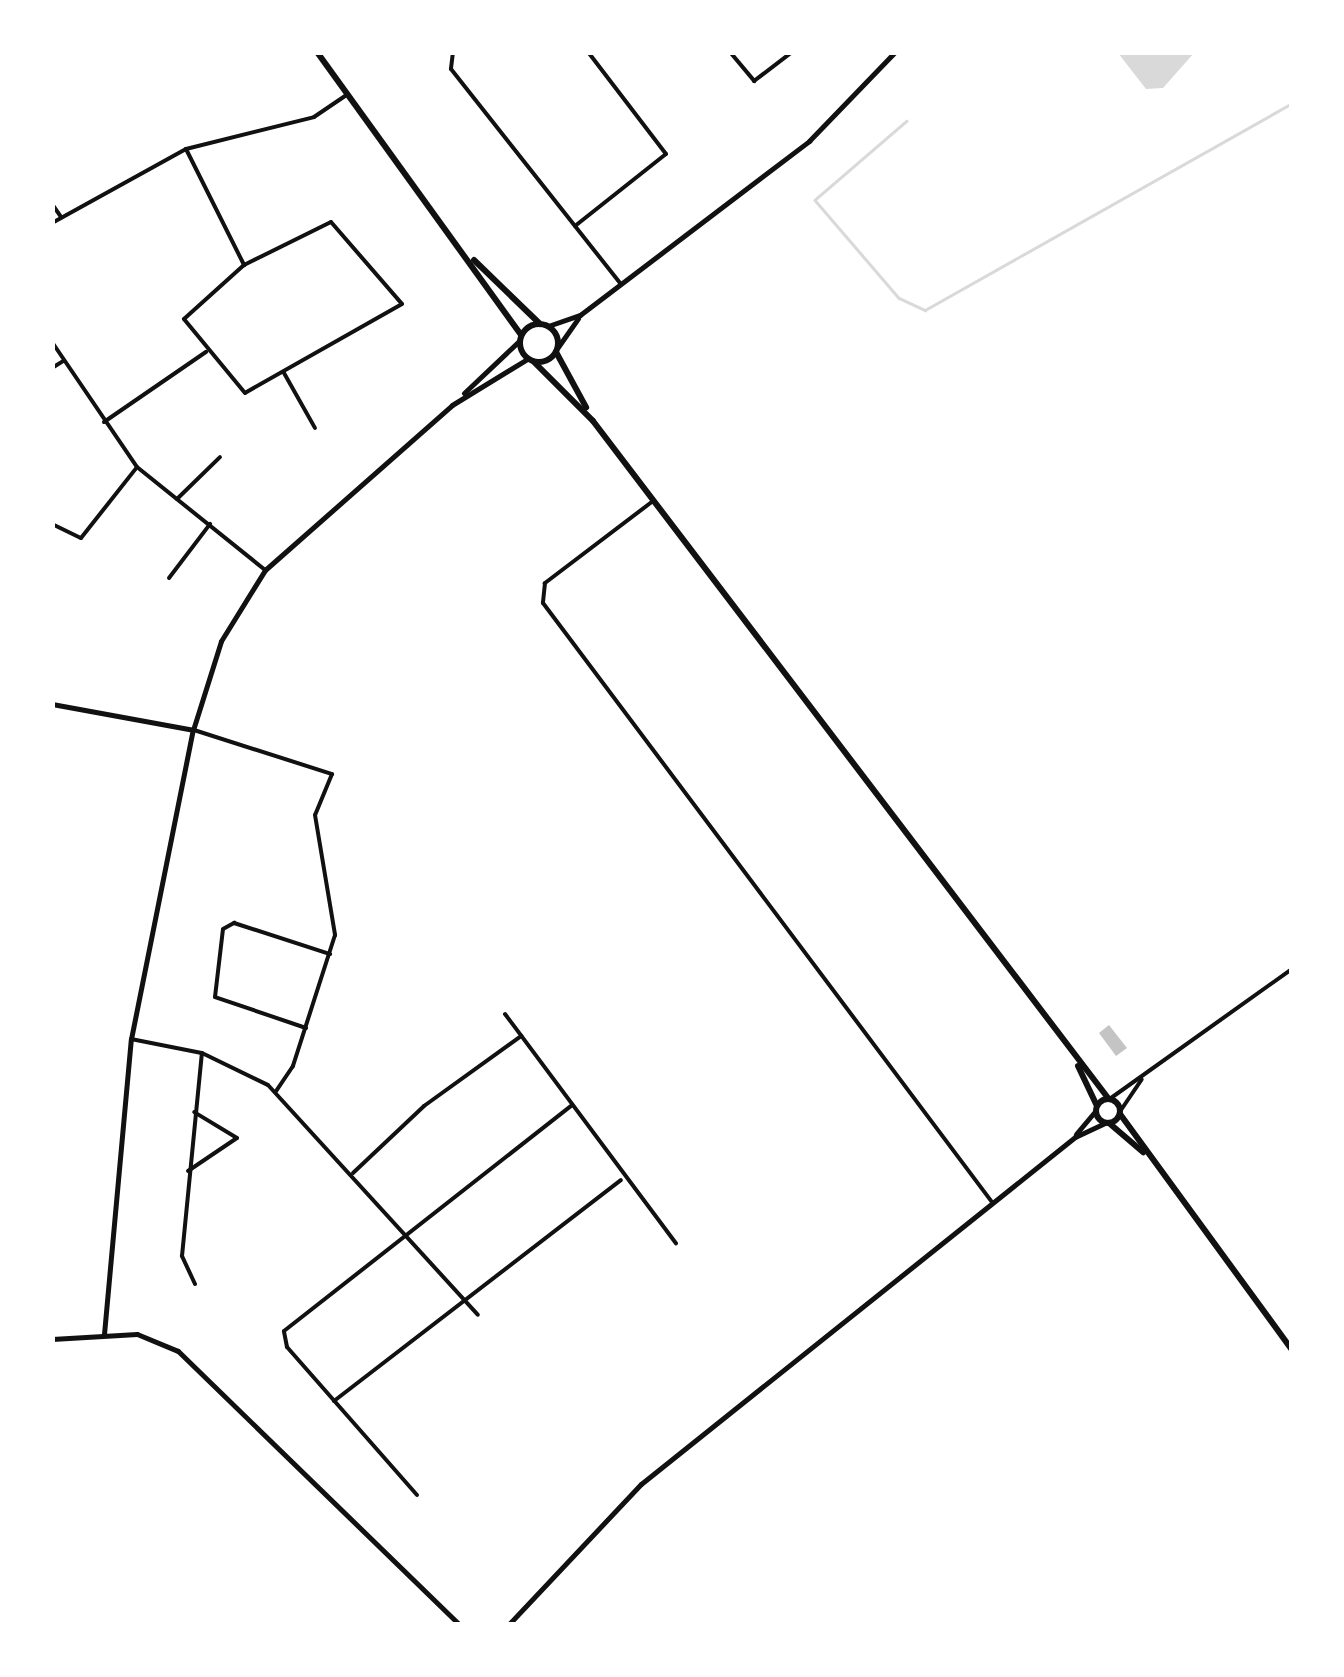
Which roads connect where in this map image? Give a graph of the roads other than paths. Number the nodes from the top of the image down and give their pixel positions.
1 (316, 52) edge
2 (453, 52) edge
3 (588, 52) edge
4 (730, 52) edge
5 (792, 52) edge
6 (895, 52) edge
7 (348, 94) junction
8 (186, 149) junction
9 (52, 204) edge
10 (61, 218) junction
11 (52, 223) edge
12 (575, 226) junction
13 (469, 256) junction
14 (244, 265) junction
15 (621, 284) junction
16 (580, 316) junction
17 (544, 325) junction
18 (520, 337) junction
19 (52, 342) edge
20 (557, 349) junction
21 (206, 352) junction
22 (530, 360) junction
23 (63, 362) junction
24 (52, 368) edge
25 (284, 374) junction
26 (452, 405) junction
27 (593, 421) junction
28 (104, 422) junction
29 (315, 428) dead end
30 (220, 457) dead end
31 (137, 467) junction
32 (177, 500) junction
33 (653, 501) junction
34 (52, 524) edge
35 (210, 524) junction
36 (266, 570) junction
37 (169, 578) dead end
38 (52, 704) edge
39 (194, 730) junction
40 (330, 954) junction
41 (1292, 968) edge
42 (505, 1014) dead end
43 (306, 1028) junction
44 (522, 1036) junction
45 (132, 1039) junction
46 (202, 1053) junction
47 (1078, 1065) junction
48 (1142, 1078) junction
49 (276, 1091) junction
50 (1109, 1098) junction
51 (572, 1105) junction
52 (1096, 1108) junction
53 (194, 1112) junction
54 (1121, 1112) junction
55 (1107, 1123) junction
56 (1075, 1137) junction
57 (1144, 1153) junction
58 (188, 1171) junction
59 (353, 1173) junction
60 (620, 1180) junction
61 (992, 1202) junction
62 (408, 1236) junction
63 (676, 1244) dead end
64 (196, 1284) dead end
65 (467, 1302) junction
66 (478, 1314) dead end
67 (104, 1334) junction
68 (52, 1338) edge
69 (1291, 1349) edge
70 (334, 1401) junction
71 (417, 1495) dead end
72 (459, 1624) edge
73 (509, 1624) edge

1 - 7 main road
2 - 12 street
3 - 12 street
4 - 5 street
6 - 15 street
7 - 8 street
7 - 13 main road
8 - 10 street
8 - 14 street
9 - 10 street
10 - 11 street
12 - 15 street
13 - 17 main road
13 - 18 main road
14 - 21 street
14 - 25 street
15 - 16 street
16 - 17 street
16 - 20 street
17 - 18 main road
17 - 20 main road
18 - 22 main road
18 - 26 street
19 - 23 street
20 - 22 main road
20 - 27 main road
21 - 25 street
21 - 28 street
22 - 26 street
22 - 27 main road
23 - 24 street
23 - 28 street
25 - 29 street
26 - 36 street
27 - 33 main road
28 - 31 street
30 - 32 street
31 - 32 street
31 - 34 street
32 - 35 street
33 - 47 main road
33 - 61 street
35 - 36 street
35 - 37 street
36 - 39 street
38 - 39 street
39 - 40 street
39 - 45 street
40 - 43 street
40 - 43 street
41 - 48 street
42 - 44 street
43 - 49 street
44 - 51 street
44 - 59 street
45 - 46 street
45 - 67 street
46 - 49 street
46 - 53 street
47 - 50 main road
47 - 52 main road
48 - 50 street
48 - 54 street
49 - 59 street
50 - 52 main road
50 - 54 main road
51 - 60 street
51 - 62 street
52 - 55 main road
52 - 56 street
53 - 58 street
53 - 58 street
54 - 55 main road
54 - 57 main road
55 - 56 street
55 - 57 main road
56 - 61 street
57 - 69 main road
58 - 64 street
59 - 62 street
60 - 63 street
60 - 65 street
61 - 73 street
62 - 65 street
62 - 70 street
65 - 66 street
65 - 70 street
67 - 68 street
67 - 72 street
70 - 71 street

